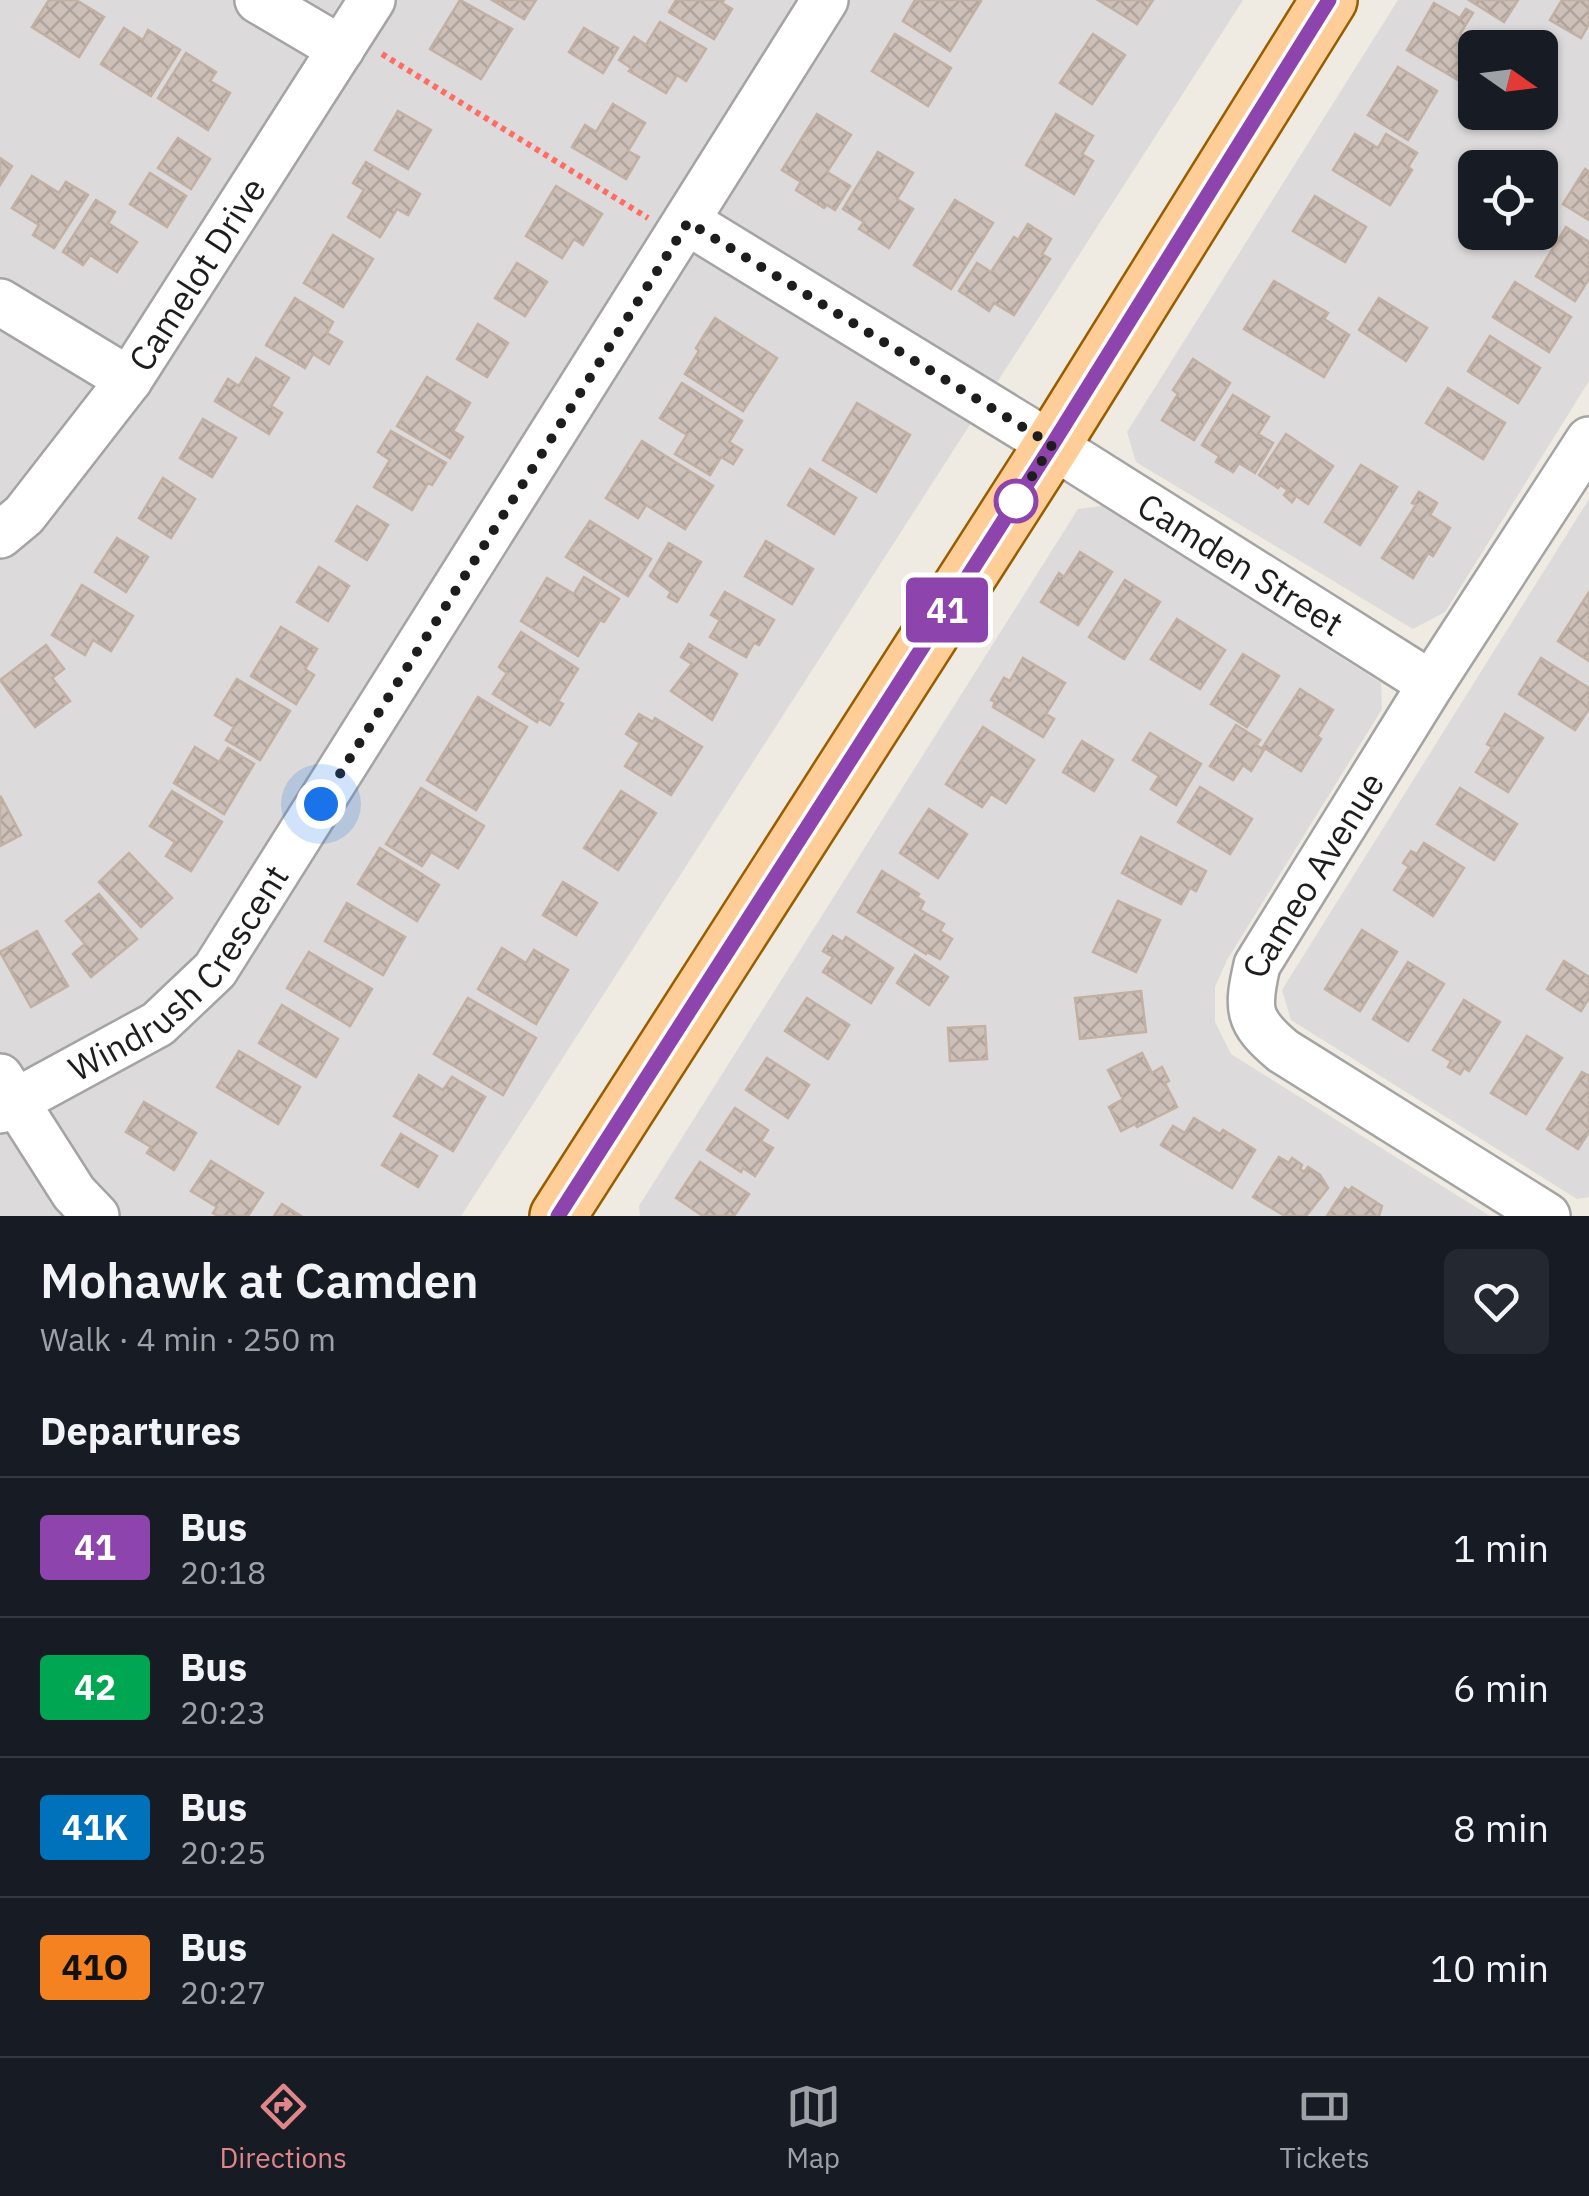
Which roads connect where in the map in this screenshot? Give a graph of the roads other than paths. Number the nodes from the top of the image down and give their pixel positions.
1 (258, 0) edge
2 (372, 0) edge
3 (825, 0) edge
4 (1329, 0) edge
5 (357, 48) junction
6 (683, 229) junction
7 (0, 302) edge
8 (130, 380) junction
9 (1589, 440) edge
10 (1052, 445) junction
11 (0, 534) edge
12 (1431, 684) junction
13 (5, 1096) edge
14 (565, 1213) edge
15 (96, 1216) edge
16 (1547, 1216) edge

1 - 5 street
2 - 5 street, Camelot Drive
3 - 6 street, Windrush Crescent
4 - 10 main road
5 - 8 street, Camelot Drive
6 - 10 street, Camden Street
6 - 13 street, Windrush Crescent
7 - 8 street
8 - 11 street, Camelot Drive
9 - 12 street, Cameo Avenue
10 - 12 street, Camden Street
10 - 14 main road
12 - 16 street, Cameo Avenue
13 - 15 street

